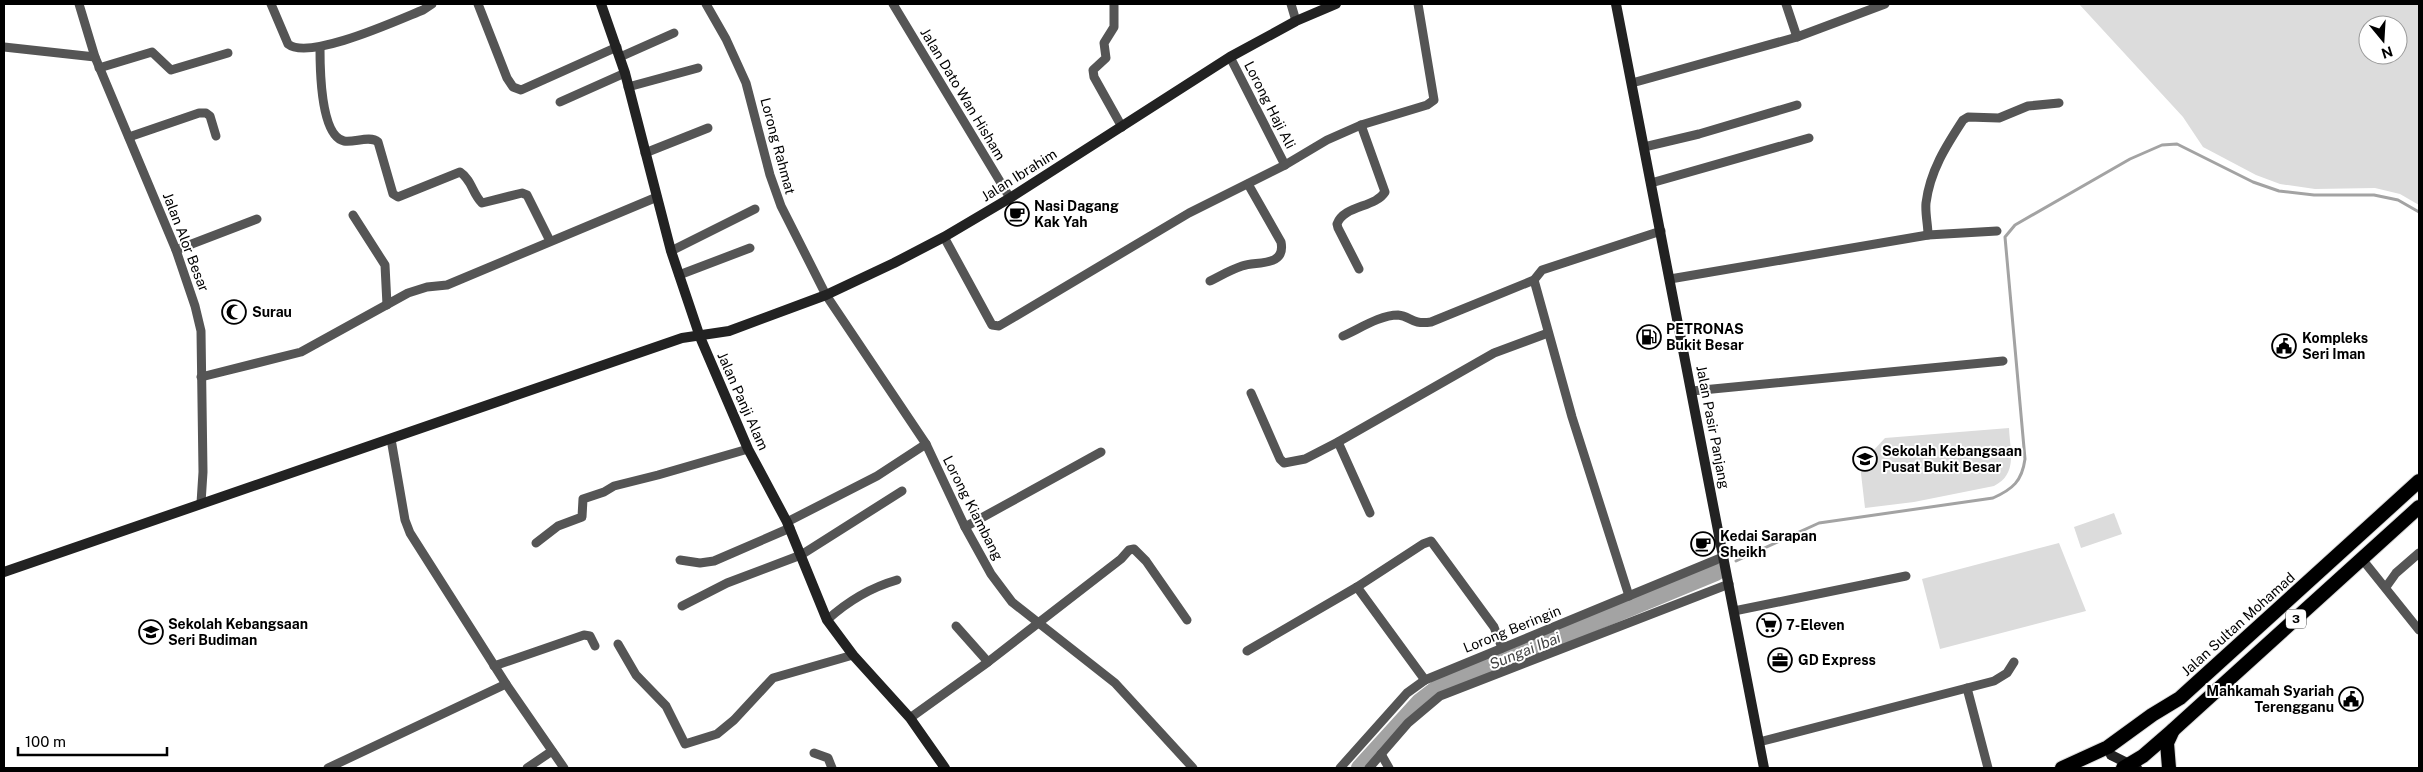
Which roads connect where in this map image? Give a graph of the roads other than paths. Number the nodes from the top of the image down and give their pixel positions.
1 (79, 4) edge
2 (271, 4) edge
3 (432, 4) edge
4 (478, 4) edge
5 (602, 4) edge
6 (706, 4) edge
7 (893, 4) edge
8 (1114, 4) edge
9 (1291, 4) edge
10 (1336, 4) edge
11 (1418, 4) edge
12 (1616, 4) edge
13 (1786, 4) edge
14 (1884, 4) edge
15 (1296, 21) junction
16 (674, 33) dead end
17 (1797, 37) junction
18 (4, 47) edge
19 (320, 48) junction
20 (618, 52) junction
21 (228, 53) dead end
22 (95, 57) junction
23 (1230, 57) junction
24 (99, 68) junction
25 (698, 68) dead end
26 (624, 73) junction
27 (1632, 84) junction
28 (628, 87) junction
29 (560, 102) dead end
30 (2059, 103) dead end
31 (1797, 105) dead end
32 (1360, 125) junction
33 (1122, 127) junction
34 (708, 128) dead end
35 (216, 136) dead end
36 (129, 137) junction
37 (1810, 138) dead end
38 (1644, 148) junction
39 (645, 153) junction
40 (1285, 165) junction
41 (1651, 183) junction
42 (1248, 184) junction
43 (656, 196) junction
44 (1010, 198) junction
45 (755, 209) dead end
46 (353, 215) dead end
47 (256, 219) dead end
48 (1997, 231) dead end
49 (1660, 232) junction
50 (1928, 235) junction
51 (944, 237) junction
52 (550, 241) junction
53 (750, 248) dead end
54 (176, 250) junction
55 (671, 251) junction
56 (1359, 269) dead end
57 (679, 275) junction
58 (1670, 278) junction
59 (1534, 280) junction
60 (1210, 281) dead end
61 (826, 295) junction
62 (387, 305) junction
63 (1548, 333) junction
64 (1343, 336) dead end
65 (700, 337) junction
66 (2002, 361) dead end
67 (202, 377) junction
68 (1692, 391) junction
69 (1251, 394) dead end
70 (391, 439) junction
71 (1338, 442) junction
72 (926, 444) junction
73 (748, 448) junction
74 (1101, 452) dead end
75 (2419, 481) edge
76 (902, 491) dead end
77 (201, 503) junction
78 (2419, 508) edge
79 (1370, 513) dead end
80 (788, 525) junction
81 (965, 527) junction
82 (536, 543) dead end
83 (2419, 553) edge
84 (801, 555) junction
85 (1724, 557) junction
86 (680, 560) dead end
87 (2362, 560) junction
88 (4, 572) edge
89 (1906, 576) dead end
90 (897, 580) dead end
91 (1729, 584) junction
92 (1357, 587) junction
93 (2386, 587) junction
94 (1629, 596) junction
95 (682, 606) dead end
96 (1734, 611) junction
97 (826, 620) junction
98 (1187, 620) dead end
99 (1038, 624) junction
100 (956, 626) dead end
101 (2419, 630) edge
102 (618, 644) dead end
103 (595, 646) dead end
104 (1502, 648) junction
105 (1247, 651) dead end
106 (854, 655) junction
107 (988, 662) junction
108 (2014, 662) dead end
109 (494, 666) junction
110 (1425, 680) junction
111 (506, 684) junction
112 (1966, 688) junction
113 (2180, 698) junction
114 (910, 718) junction
115 (2173, 730) junction
116 (1759, 742) junction
117 (552, 751) junction
118 (814, 753) dead end
119 (1381, 754) junction
120 (2111, 755) junction
121 (2128, 767) edge
122 (328, 768) edge
123 (527, 768) edge
124 (564, 768) edge
125 (832, 768) edge
126 (945, 768) edge
127 (1193, 768) edge
128 (1340, 768) edge
129 (1369, 768) edge
130 (1389, 768) edge
131 (1764, 768) edge
132 (1988, 768) edge
133 (2062, 768) edge
134 (2066, 768) edge
135 (2169, 768) edge

1 - 22 street, Jalan Alor Besar
2 - 19 street
3 - 19 street
4 - 20 street
5 - 20 main road, Jalan Panji Alam
6 - 61 street, Lorong Rahmat
7 - 44 street, Jalan Dato Wan Hisham
8 - 33 street
9 - 15 street
10 - 15 main road, Jalan Ibrahim
11 - 32 street
12 - 27 main road, Jalan Pasir Panjang
13 - 17 street
14 - 17 street
15 - 23 main road, Jalan Ibrahim
16 - 20 street
17 - 27 street
18 - 22 street
19 - 52 street
20 - 26 main road, Jalan Panji Alam
21 - 24 street
22 - 24 street, Jalan Alor Besar
23 - 33 main road, Jalan Ibrahim
23 - 40 street, Lorong Haji Ali
24 - 36 street, Jalan Alor Besar
25 - 28 street
26 - 28 main road, Jalan Panji Alam
26 - 29 street
27 - 38 main road, Jalan Pasir Panjang
28 - 39 main road, Jalan Panji Alam
30 - 50 street
31 - 38 street
32 - 40 street
32 - 56 street
33 - 44 main road, Jalan Ibrahim
34 - 39 street
35 - 36 street
36 - 54 street, Jalan Alor Besar
37 - 41 street
38 - 41 main road, Jalan Pasir Panjang
39 - 43 main road, Jalan Panji Alam
40 - 42 street
41 - 49 main road, Jalan Pasir Panjang
42 - 51 street
42 - 60 street
43 - 52 street
43 - 55 main road, Jalan Panji Alam
44 - 51 main road, Jalan Ibrahim
45 - 55 street
46 - 62 street
47 - 54 street
48 - 50 street
49 - 58 main road, Jalan Pasir Panjang
49 - 59 street
50 - 58 street
51 - 61 main road, Jalan Ibrahim
52 - 62 street
53 - 57 street
54 - 67 street, Jalan Alor Besar
55 - 57 main road, Jalan Panji Alam
57 - 65 main road, Jalan Panji Alam
58 - 68 main road, Jalan Pasir Panjang
59 - 63 street
59 - 64 street
61 - 65 main road, Jalan Ibrahim
61 - 72 street, Lorong Kiambang
62 - 67 street
63 - 71 street
63 - 94 street
65 - 70 main road, Jalan Ibrahim
65 - 73 main road, Jalan Panji Alam
66 - 68 street
67 - 77 street, Jalan Alor Besar
68 - 85 main road, Jalan Pasir Panjang
69 - 71 street
70 - 77 main road, Jalan Ibrahim
70 - 109 street
71 - 79 street
72 - 80 street
72 - 81 street, Lorong Kiambang
73 - 80 main road, Jalan Panji Alam
73 - 82 street
74 - 81 street
75 - 113 highway, Jalan Sultan Mohamad / 3
76 - 84 street
77 - 88 main road, Jalan Ibrahim
78 - 87 highway, 3
80 - 84 main road, Jalan Panji Alam
80 - 86 street
81 - 99 street, Lorong Kiambang
83 - 93 street
84 - 95 street
84 - 97 main road, Jalan Panji Alam
85 - 91 main road, Jalan Pasir Panjang
85 - 94 street, Lorong Beringin
87 - 93 street
87 - 115 highway, 3
89 - 96 street
90 - 97 street
91 - 96 main road, Jalan Pasir Panjang
91 - 119 street
92 - 104 street
92 - 105 street
92 - 110 street
93 - 101 street
94 - 104 street, Lorong Beringin
96 - 116 main road, Jalan Pasir Panjang
97 - 106 main road, Jalan Panji Alam
98 - 99 street
99 - 107 street
99 - 127 street, Lorong Kiambang
100 - 107 street
102 - 106 street
103 - 109 street
104 - 110 street, Lorong Beringin
106 - 114 main road, Jalan Panji Alam
107 - 114 street
108 - 112 street
109 - 111 street
110 - 128 street, Lorong Beringin
111 - 117 street
111 - 122 street
112 - 116 street
112 - 132 street
113 - 120 highway, 3
113 - 133 highway, Jalan Sultan Mohamad / 3
114 - 126 main road, Jalan Panji Alam
115 - 121 highway, 3
115 - 135 highway
116 - 131 main road, Jalan Pasir Panjang
117 - 123 street
117 - 124 street
118 - 125 street
119 - 129 street
119 - 130 street
120 - 121 main road
120 - 134 highway, 3

